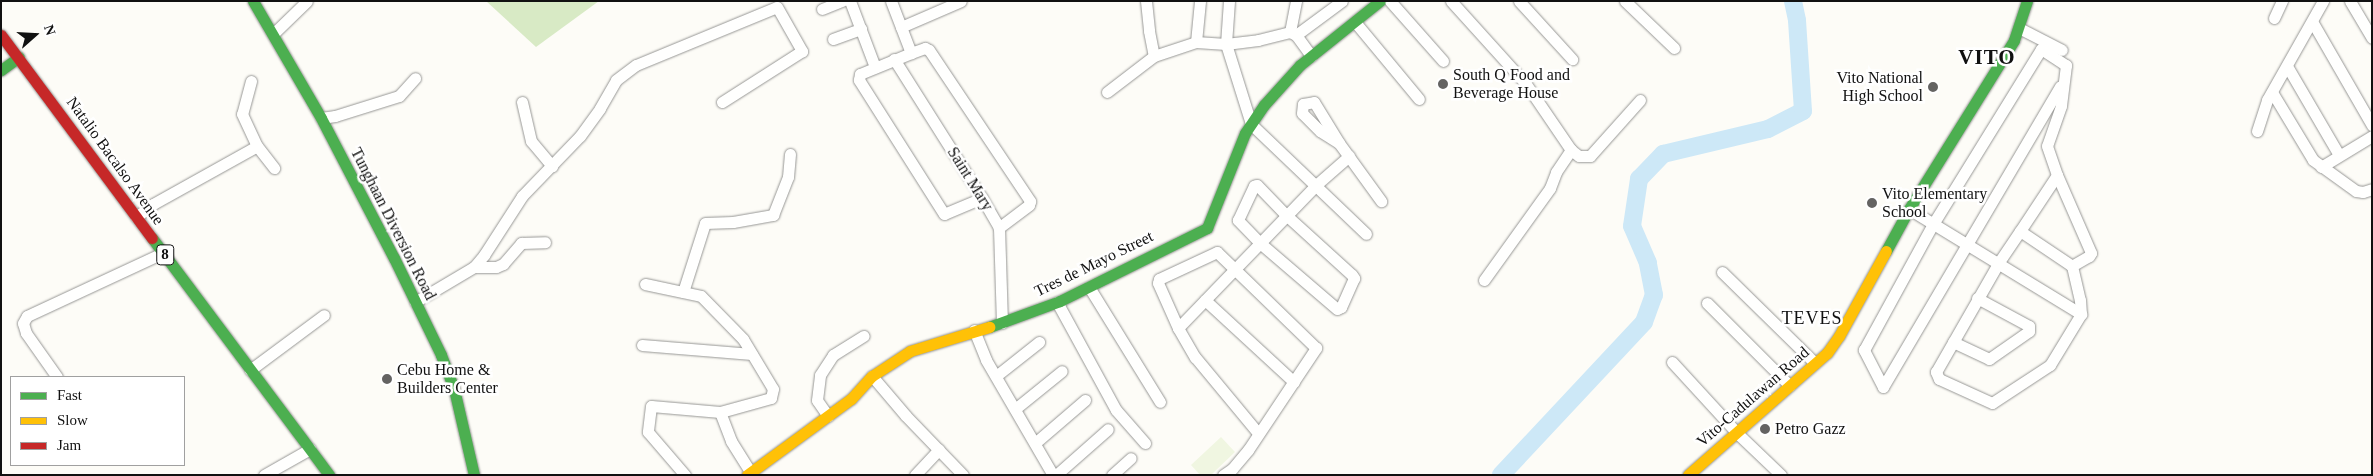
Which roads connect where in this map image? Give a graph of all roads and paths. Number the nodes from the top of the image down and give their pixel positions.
1 (253, 1) edge
2 (307, 1) edge
3 (842, 1) edge
4 (850, 1) edge
5 (891, 1) edge
6 (961, 1) edge
7 (1146, 1) edge
8 (1200, 1) edge
9 (1229, 1) edge
10 (1296, 1) edge
11 (1342, 1) edge
12 (1380, 1) edge
13 (1390, 1) edge
14 (1451, 1) edge
15 (1519, 1) edge
16 (1625, 1) edge
17 (2282, 1) edge
18 (2324, 1) edge
19 (2350, 1) edge
20 (2024, 2) edge
21 (822, 9) dead end
22 (2274, 18) dead end
23 (1355, 22) junction
24 (2313, 23) junction
25 (901, 27) junction
26 (2019, 28) junction
27 (861, 29) junction
28 (1293, 33) junction
29 (273, 34) junction
30 (1, 35) edge
31 (2372, 38) edge
32 (833, 39) dead end
33 (1196, 42) junction
34 (1226, 44) junction
35 (1674, 48) dead end
36 (2062, 50) dead end
37 (911, 52) junction
38 (1154, 56) junction
39 (1311, 56) junction
40 (19, 57) junction
41 (894, 59) junction
42 (1572, 59) dead end
43 (1443, 61) dead end
44 (2287, 66) junction
45 (875, 67) junction
46 (1, 70) edge
47 (415, 78) dead end
48 (251, 81) dead end
49 (2063, 83) junction
50 (1107, 92) dead end
51 (2272, 92) junction
52 (1419, 99) dead end
53 (1640, 100) dead end
54 (522, 102) dead end
55 (722, 102) dead end
56 (321, 118) junction
57 (1251, 124) junction
58 (2372, 125) edge
59 (2257, 131) dead end
60 (2372, 136) edge
61 (1339, 143) dead end
62 (257, 146) junction
63 (1571, 150) junction
64 (790, 154) dead end
65 (2339, 155) junction
66 (1349, 156) junction
67 (552, 166) junction
68 (2321, 167) junction
69 (274, 168) dead end
70 (2057, 175) junction
71 (1316, 185) junction
72 (2372, 189) edge
73 (982, 198) junction
74 (1381, 201) dead end
75 (1911, 206) junction
76 (1286, 215) junction
77 (136, 217) junction
78 (1935, 221) junction
79 (999, 228) junction
80 (2020, 231) junction
81 (1366, 234) dead end
82 (1968, 241) junction
83 (546, 242) dead end
84 (1260, 243) junction
85 (163, 252) junction
86 (1999, 262) junction
87 (474, 266) junction
88 (2072, 266) junction
89 (1234, 270) junction
90 (1722, 272) dead end
91 (1484, 280) dead end
92 (644, 284) dead end
93 (1089, 287) junction
94 (683, 292) junction
95 (1977, 298) junction
96 (1205, 300) junction
97 (415, 302) junction
98 (1057, 302) junction
99 (1707, 303) dead end
100 (2081, 314) junction
101 (324, 315) dead end
102 (1002, 318) junction
103 (1178, 328) junction
104 (974, 330) junction
105 (863, 336) dead end
106 (1039, 342) dead end
107 (1953, 342) junction
108 (642, 345) dead end
109 (752, 354) junction
110 (1672, 362) dead end
111 (1815, 364) junction
112 (250, 370) junction
113 (1062, 371) dead end
114 (56, 376) edge
115 (872, 376) junction
116 (996, 376) junction
117 (1294, 382) junction
118 (1790, 386) junction
119 (1085, 400) dead end
120 (1160, 402) dead end
121 (1015, 409) junction
122 (720, 412) junction
123 (828, 416) junction
124 (1108, 429) dead end
125 (1258, 433) junction
126 (1737, 433) junction
127 (1035, 443) junction
128 (1144, 443) dead end
129 (310, 449) junction
130 (939, 449) junction
131 (1130, 458) dead end
132 (748, 473) edge
133 (917, 474) edge
134 (264, 475) edge
135 (329, 475) edge
136 (474, 475) edge
137 (684, 475) edge
138 (963, 475) edge
139 (1055, 475) edge
140 (1112, 475) edge
141 (1224, 475) edge
142 (1688, 475) edge
143 (1781, 475) edge

1 - 29 main road, Tunghaan Diversion Road
2 - 29 street
3 - 21 street
4 - 27 street
5 - 25 street
6 - 25 street
7 - 38 street
8 - 33 street
9 - 34 street
10 - 28 street
11 - 28 street
12 - 23 main road, Tres de Mayo Street
13 - 43 street
14 - 63 street
15 - 42 street
16 - 35 street
17 - 22 street
18 - 24 street
19 - 31 street
20 - 26 main road, Vito-Cadulawan Road
23 - 39 main road, Tres de Mayo Street
23 - 52 street
24 - 44 street
24 - 58 street
25 - 37 street
26 - 36 street
26 - 75 main road, Vito-Cadulawan Road
27 - 32 street
27 - 45 street
28 - 34 street
28 - 39 street
29 - 56 main road, Tunghaan Diversion Road
30 - 40 main road, Natalio Bacalso Avenue / 8
33 - 34 street
33 - 38 street
34 - 57 street
37 - 41 street
37 - 79 street
38 - 50 street
39 - 57 main road, Tres de Mayo Street
40 - 46 main road
40 - 77 main road, Natalio Bacalso Avenue / 8
41 - 45 street
41 - 73 street, Saint Mary
44 - 51 street
44 - 65 street
45 - 73 street
47 - 56 street
48 - 62 street
49 - 70 street
49 - 78 street
49 - 82 street
51 - 59 street
51 - 68 street
53 - 63 street
54 - 67 street
55 - 67 street
56 - 97 main road, Tunghaan Diversion Road
57 - 71 street
57 - 93 main road, Tres de Mayo Street
60 - 65 street
61 - 66 street
62 - 69 street
62 - 77 street
63 - 91 street
64 - 94 street
65 - 68 street
66 - 71 street
66 - 74 street
67 - 87 street
68 - 72 street
70 - 80 street
70 - 88 street
71 - 76 street
71 - 81 street
73 - 79 street, Saint Mary
75 - 78 street
75 - 111 main road, Vito-Cadulawan Road
76 - 84 street
76 - 84 street
76 - 84 street
77 - 85 main road, Natalio Bacalso Avenue / 8
78 - 82 street
78 - 82 street
79 - 102 street, Saint Mary
80 - 86 street
80 - 88 street
82 - 86 street
83 - 87 street
84 - 89 street
85 - 112 main road, Natalio Bacalso Avenue / 8
85 - 114 street
86 - 95 street
86 - 100 street
87 - 97 street
88 - 100 street
89 - 96 street
89 - 103 street
89 - 117 street
90 - 111 street
92 - 94 street
93 - 98 main road, Tres de Mayo Street
93 - 120 street
94 - 109 street
95 - 107 street
95 - 107 street
96 - 103 street
96 - 117 street
97 - 136 main road, Tunghaan Diversion Road
98 - 102 main road, Tres de Mayo Street
98 - 128 street
99 - 118 street
100 - 107 street
101 - 112 street
102 - 104 main road, Tres de Mayo Street
103 - 125 street
104 - 115 main road, Tres de Mayo Street
104 - 116 street
105 - 123 street
106 - 116 street
108 - 109 street
109 - 122 street
110 - 126 street
111 - 118 main road, Vito-Cadulawan Road
112 - 129 main road, Natalio Bacalso Avenue / 8
113 - 121 street
115 - 123 main road, Tres de Mayo Street
115 - 130 street
116 - 121 street
117 - 125 street
118 - 126 main road, Vito-Cadulawan Road
119 - 127 street
121 - 127 street
122 - 132 street
122 - 137 street
123 - 132 main road, Tres de Mayo Street
124 - 139 street
125 - 141 street
126 - 142 main road, Vito-Cadulawan Road
126 - 143 street
127 - 139 street
129 - 134 street
129 - 135 main road, Natalio Bacalso Avenue / 8
130 - 133 street
130 - 138 street
131 - 140 street

